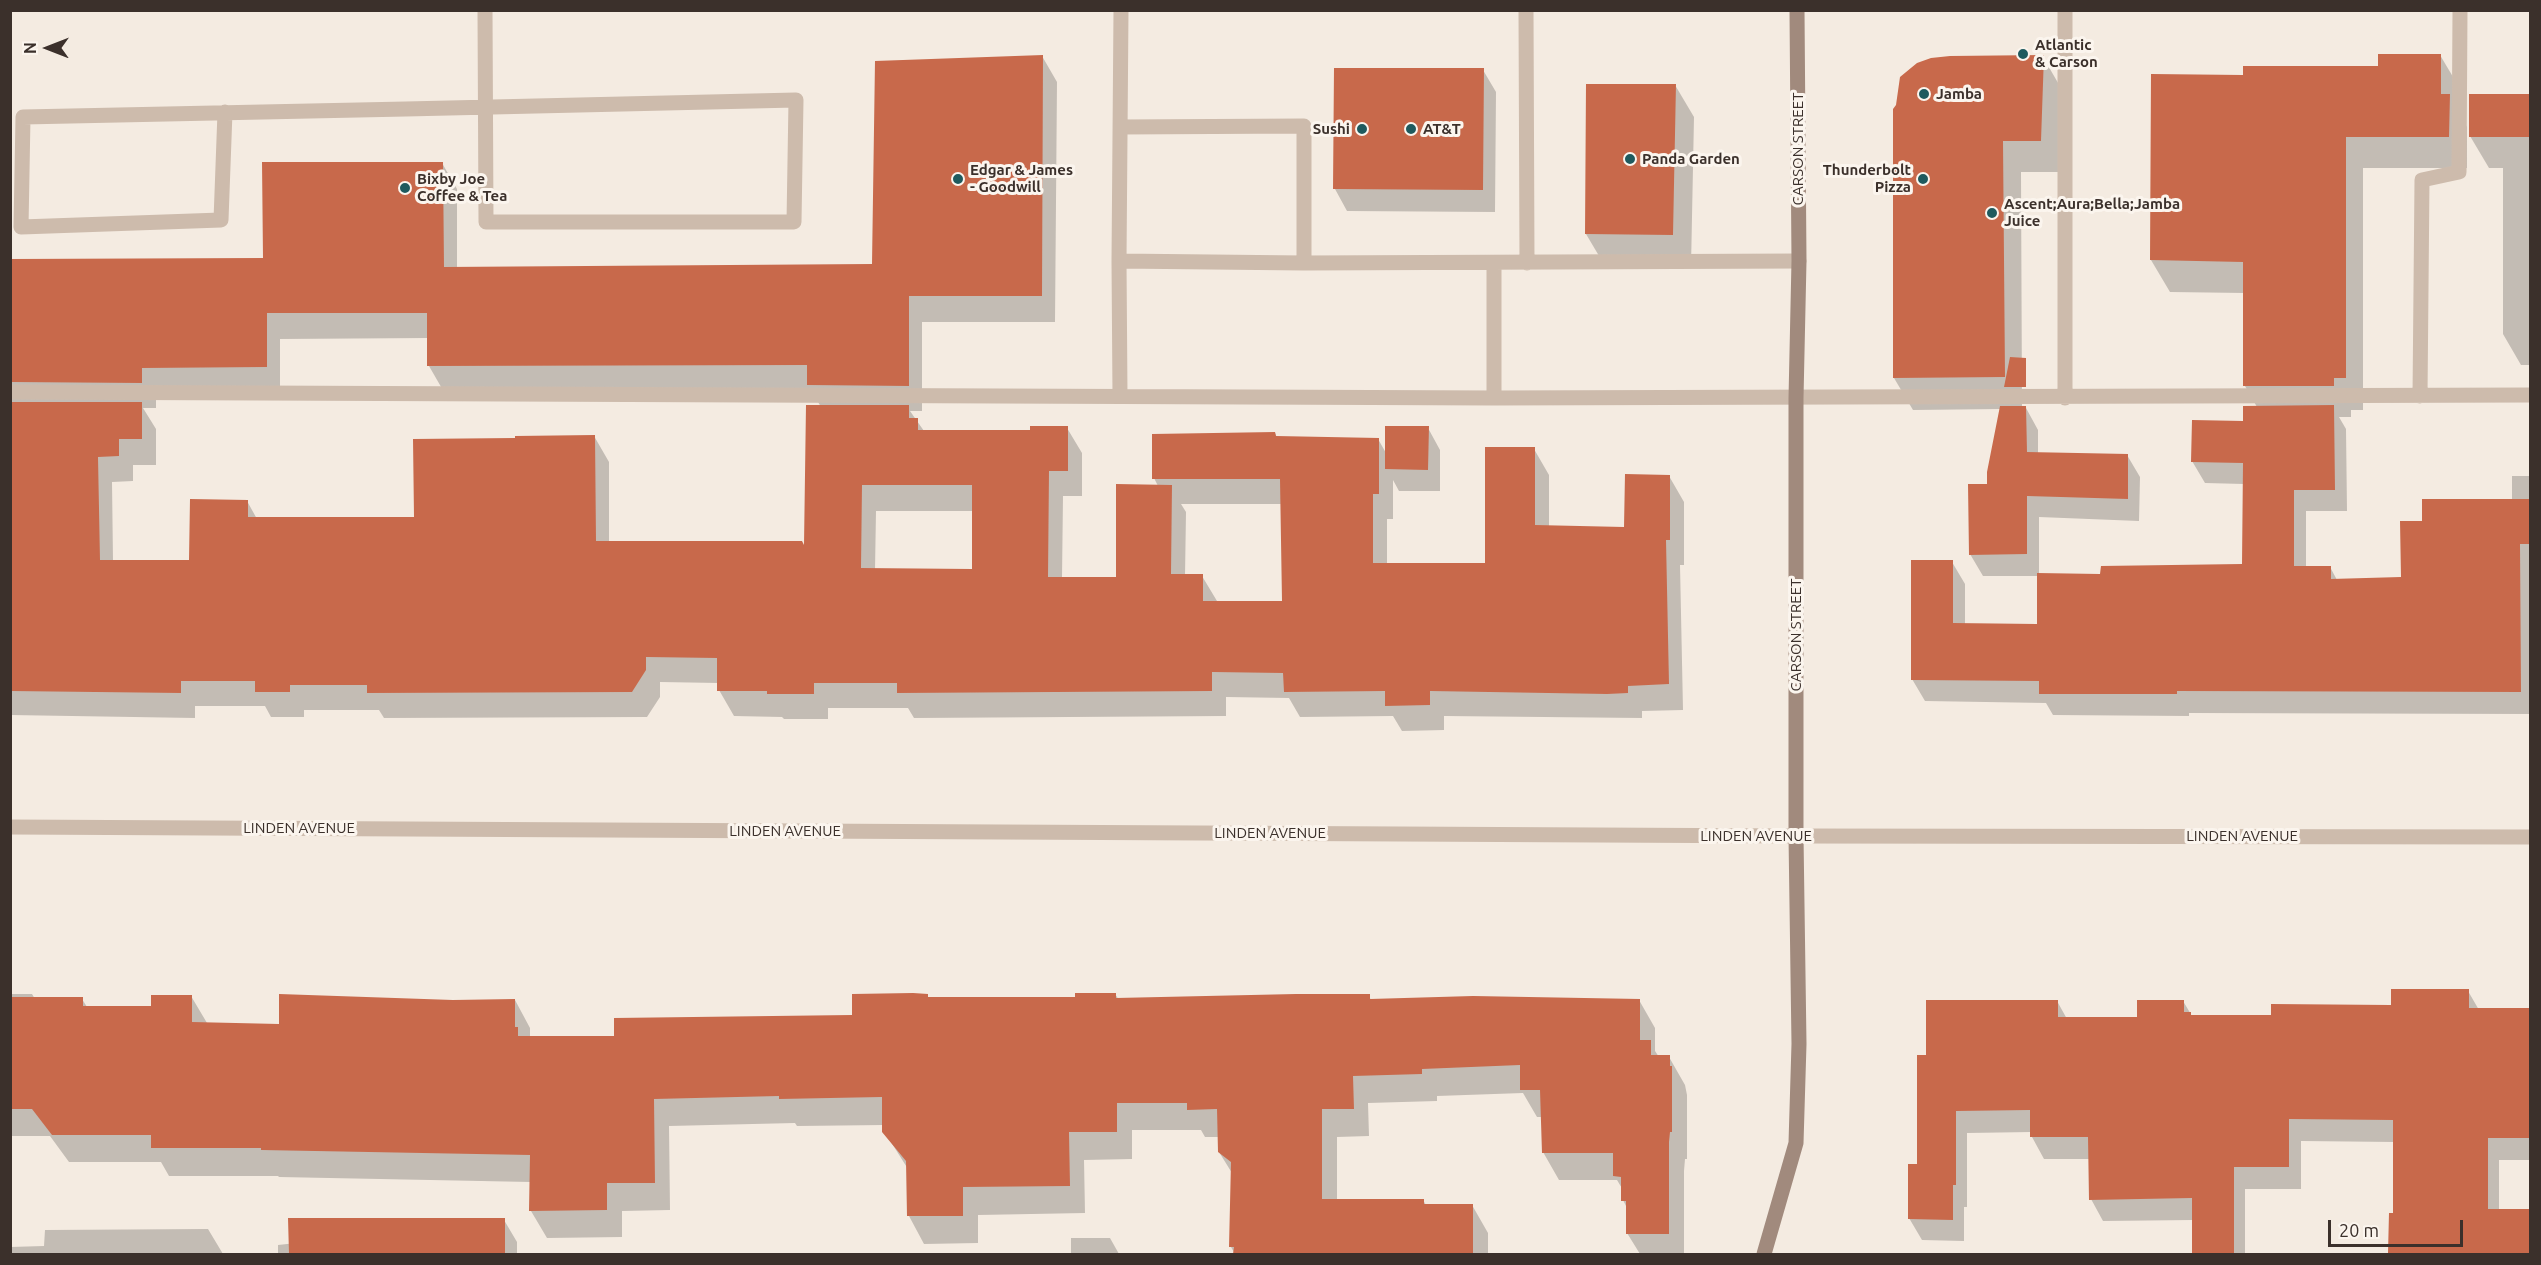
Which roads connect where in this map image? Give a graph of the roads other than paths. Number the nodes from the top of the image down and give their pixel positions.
1 (485, 10) edge
2 (1121, 10) edge
3 (1526, 10) edge
4 (1797, 10) edge
5 (2065, 10) edge
6 (2460, 10) edge
7 (486, 109) junction
8 (225, 112) junction
9 (1120, 127) junction
10 (16, 214) edge
11 (1119, 261) junction
12 (1799, 261) junction
13 (1304, 263) junction
14 (1494, 263) junction
15 (1527, 263) junction
16 (10, 392) edge
17 (2530, 395) edge
18 (1120, 396) junction
19 (2420, 396) junction
20 (1494, 398) junction
21 (1796, 398) junction
22 (2065, 398) junction
23 (10, 827) edge
24 (1796, 836) junction
25 (2530, 837) edge
26 (1764, 1254) edge

1 - 7 street
2 - 9 street
3 - 15 street
4 - 12 main road, CARSON STREET
5 - 22 street
6 - 19 street
7 - 7 street
7 - 8 street
8 - 10 street
8 - 10 street
9 - 11 street
9 - 13 street
11 - 13 street
11 - 18 street
12 - 15 street
12 - 21 main road, CARSON STREET
13 - 14 street
14 - 15 street
14 - 20 street
16 - 18 street
17 - 19 street
18 - 20 street
19 - 22 street
20 - 21 street
21 - 22 street
21 - 24 main road, CARSON STREET
23 - 24 street, LINDEN AVENUE
24 - 25 street, LINDEN AVENUE
24 - 26 main road, CARSON STREET

